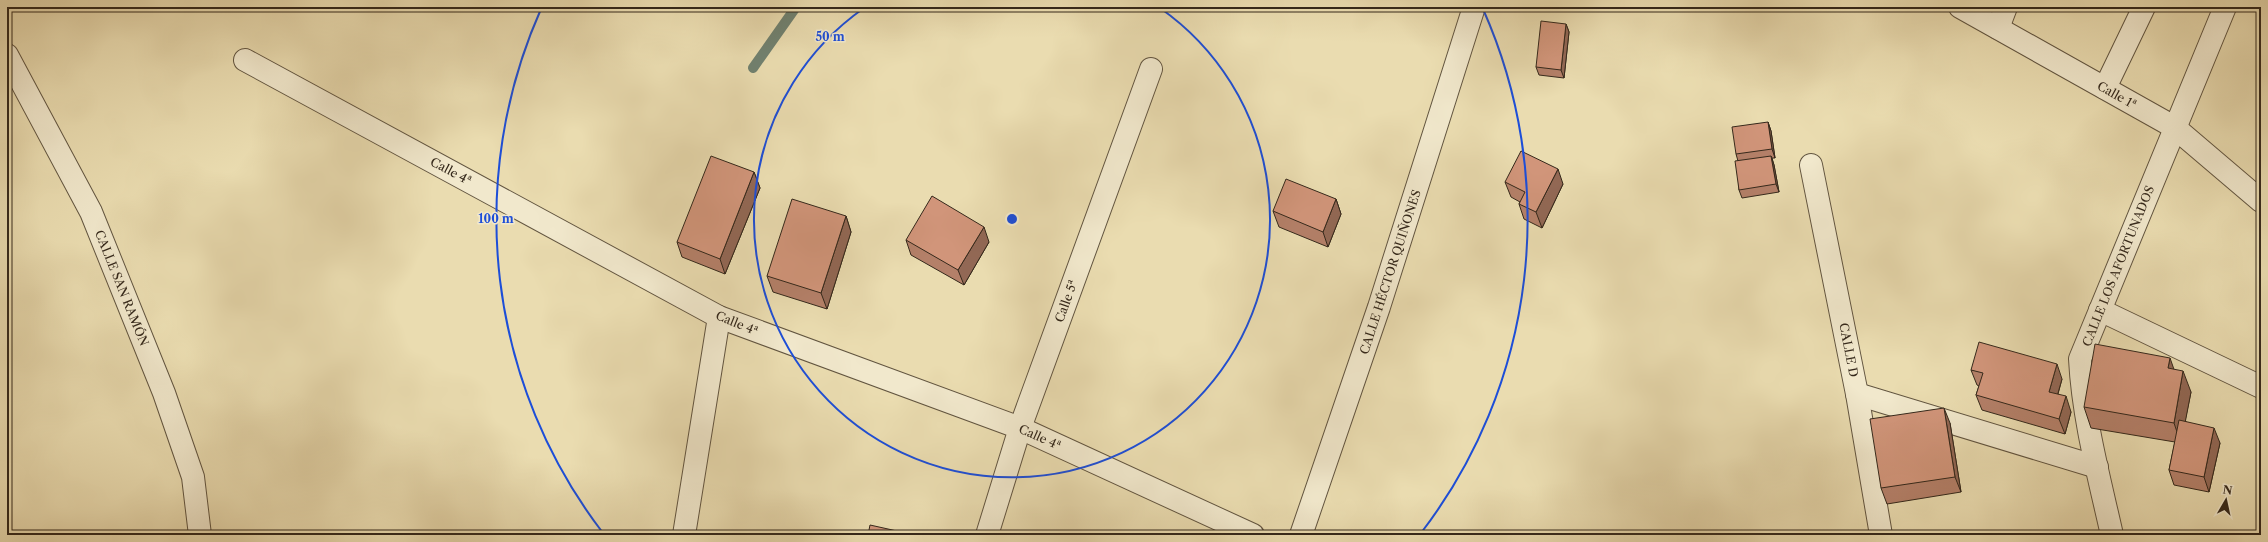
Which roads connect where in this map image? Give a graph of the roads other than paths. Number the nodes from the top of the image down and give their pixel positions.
1 (1474, 7) edge
2 (1960, 7) edge
3 (2006, 7) edge
4 (2144, 7) edge
5 (2225, 7) edge
6 (1998, 28) junction
7 (7, 55) edge
8 (245, 60) dead end
9 (1151, 69) dead end
10 (2105, 88) junction
11 (2174, 127) junction
12 (1811, 165) dead end
13 (2261, 201) edge
14 (2100, 310) junction
15 (720, 317) junction
16 (2261, 386) edge
17 (1858, 394) junction
18 (1020, 428) junction
19 (2097, 467) junction
20 (200, 535) edge
21 (684, 535) edge
22 (987, 535) edge
23 (1253, 535) edge
24 (1300, 535) edge
25 (1881, 535) edge
26 (2112, 535) edge

1 - 24 street, CALLE HÉCTOR QUIÑONES
2 - 6 street, Calle 1ª
3 - 6 street
4 - 10 street
5 - 11 street, CALLE LOS AFORTUNADOS
6 - 10 street, Calle 1ª
7 - 20 street, CALLE SAN RAMÓN
8 - 15 street, Calle 4ª
9 - 18 street, Calle 5ª
10 - 11 street, Calle 1ª
11 - 13 street, Calle 1ª
11 - 14 street, CALLE LOS AFORTUNADOS
12 - 17 street, CALLE D
14 - 16 street
14 - 19 street, CALLE LOS AFORTUNADOS
15 - 18 street, Calle 4ª
15 - 21 street
17 - 19 street
17 - 25 street, CALLE D
18 - 22 street, Calle 5ª
18 - 23 street, Calle 4ª
19 - 26 street, CALLE LOS AFORTUNADOS

